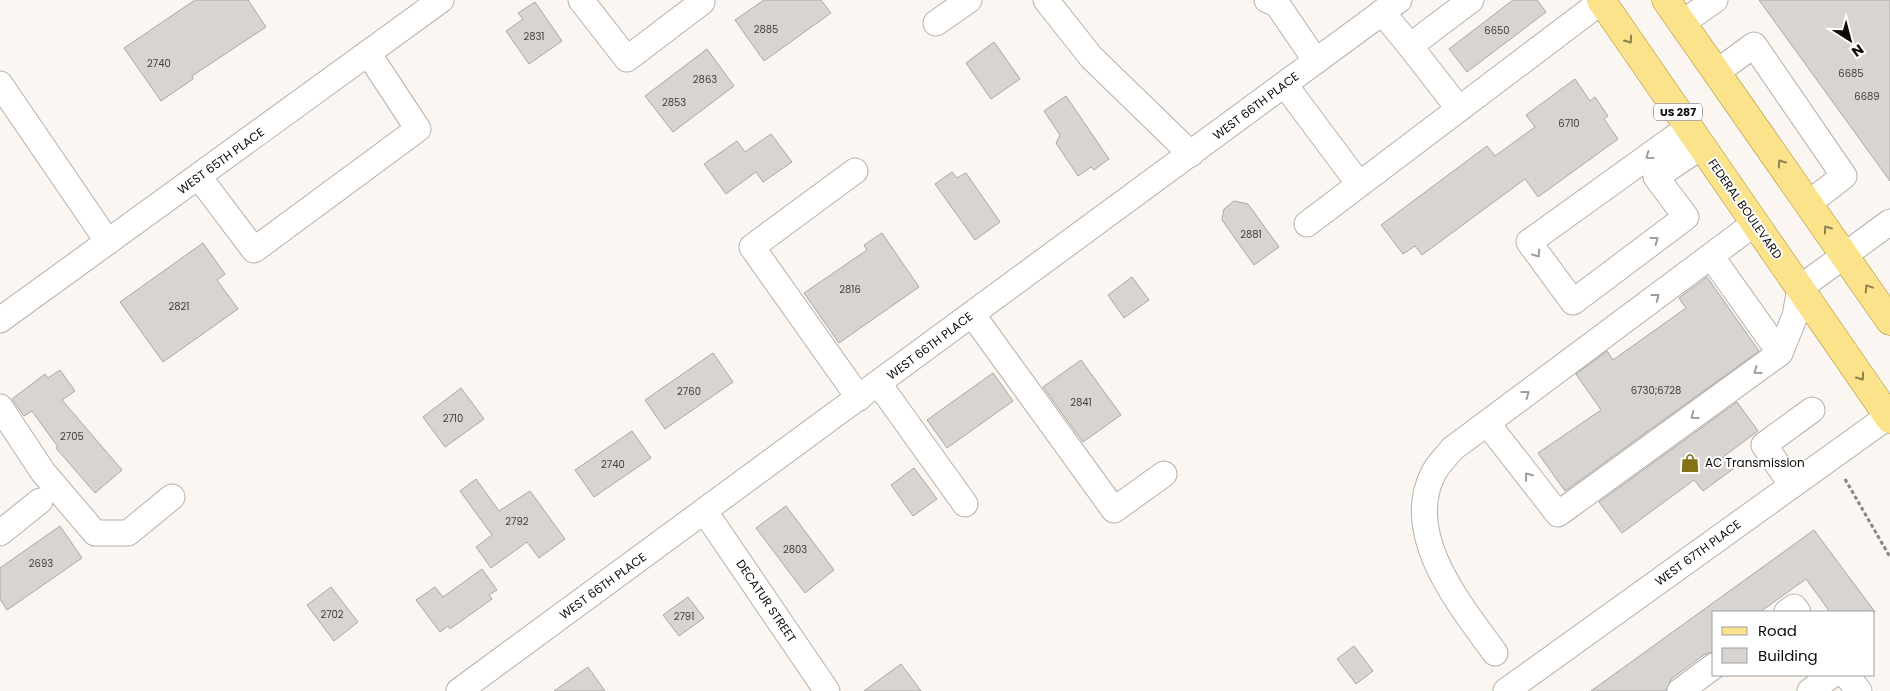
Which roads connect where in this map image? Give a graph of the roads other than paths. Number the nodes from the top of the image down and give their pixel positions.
1 (441, 0) edge
2 (581, 0) edge
3 (700, 0) edge
4 (969, 0) edge
5 (1046, 0) edge
6 (1267, 0) edge
7 (1471, 0) edge
8 (1666, 0) edge
9 (1715, 0) edge
10 (1601, 1) edge
11 (1391, 6) edge
12 (936, 23) dead end
13 (1682, 23) junction
14 (1410, 46) junction
15 (368, 53) junction
16 (1316, 61) junction
17 (1716, 72) junction
18 (0, 84) edge
19 (1284, 85) junction
20 (1459, 109) junction
21 (1695, 137) junction
22 (1191, 154) junction
23 (855, 171) dead end
24 (199, 177) junction
25 (1359, 184) junction
26 (1809, 203) junction
27 (1890, 222) edge
28 (1755, 223) junction
29 (1307, 224) dead end
30 (108, 242) junction
31 (1846, 255) junction
32 (1705, 261) junction
33 (1800, 288) junction
34 (972, 314) junction
35 (0, 320) edge
36 (1890, 321) edge
37 (1780, 353) junction
38 (869, 391) junction
39 (0, 406) edge
40 (1812, 410) dead end
41 (1889, 416) edge
42 (1487, 423) junction
43 (1164, 474) dead end
44 (1792, 485) junction
45 (172, 497) dead end
46 (40, 501) dead end
47 (965, 504) dead end
48 (704, 512) junction
49 (0, 533) edge
50 (1496, 653) dead end
51 (1712, 667) edge
52 (1831, 676) edge
53 (1847, 676) edge
54 (459, 691) edge
55 (827, 691) edge
56 (1506, 691) edge
57 (1680, 691) edge
58 (1810, 691) edge
59 (1859, 691) edge

1 - 15 street, WEST 65TH PLACE
2 - 3 street
4 - 12 street
5 - 22 street
6 - 16 street
7 - 14 street
8 - 13 main road
9 - 13 street
10 - 20 street
10 -> 21 main road, FEDERAL BOULEVARD / US 287
11 - 14 street
11 - 16 street, WEST 66TH PLACE
13 - 17 main road
14 - 20 street
15 - 24 street, WEST 65TH PLACE
15 - 24 street
16 - 19 street, WEST 66TH PLACE
26 -> 17 main road
17 - 26 street
18 - 30 street
19 - 22 street, WEST 66TH PLACE
19 - 25 street
20 - 25 street
21 -> 21 street
21 - 28 main road, FEDERAL BOULEVARD / US 287
22 - 34 street, WEST 66TH PLACE
23 - 38 street
24 - 30 street, WEST 65TH PLACE
25 - 29 street
31 -> 26 main road
27 - 31 street
28 - 32 street
28 - 33 main road, FEDERAL BOULEVARD / US 287
30 - 35 street, WEST 65TH PLACE
31 - 33 street
36 -> 31 main road
32 - 37 street
42 -> 32 street
33 - 37 street
33 -> 41 main road, FEDERAL BOULEVARD / US 287
34 - 38 street, WEST 66TH PLACE
34 - 43 street
37 -> 42 street
38 - 47 street
38 - 48 street, WEST 66TH PLACE
39 - 45 street
40 - 44 street
41 - 44 street, WEST 67TH PLACE
42 - 50 street
44 - 56 street, WEST 67TH PLACE
46 - 49 street
48 - 54 street, WEST 66TH PLACE
48 - 55 street, DECATUR STREET
51 - 57 street
52 - 58 street
53 - 59 street

